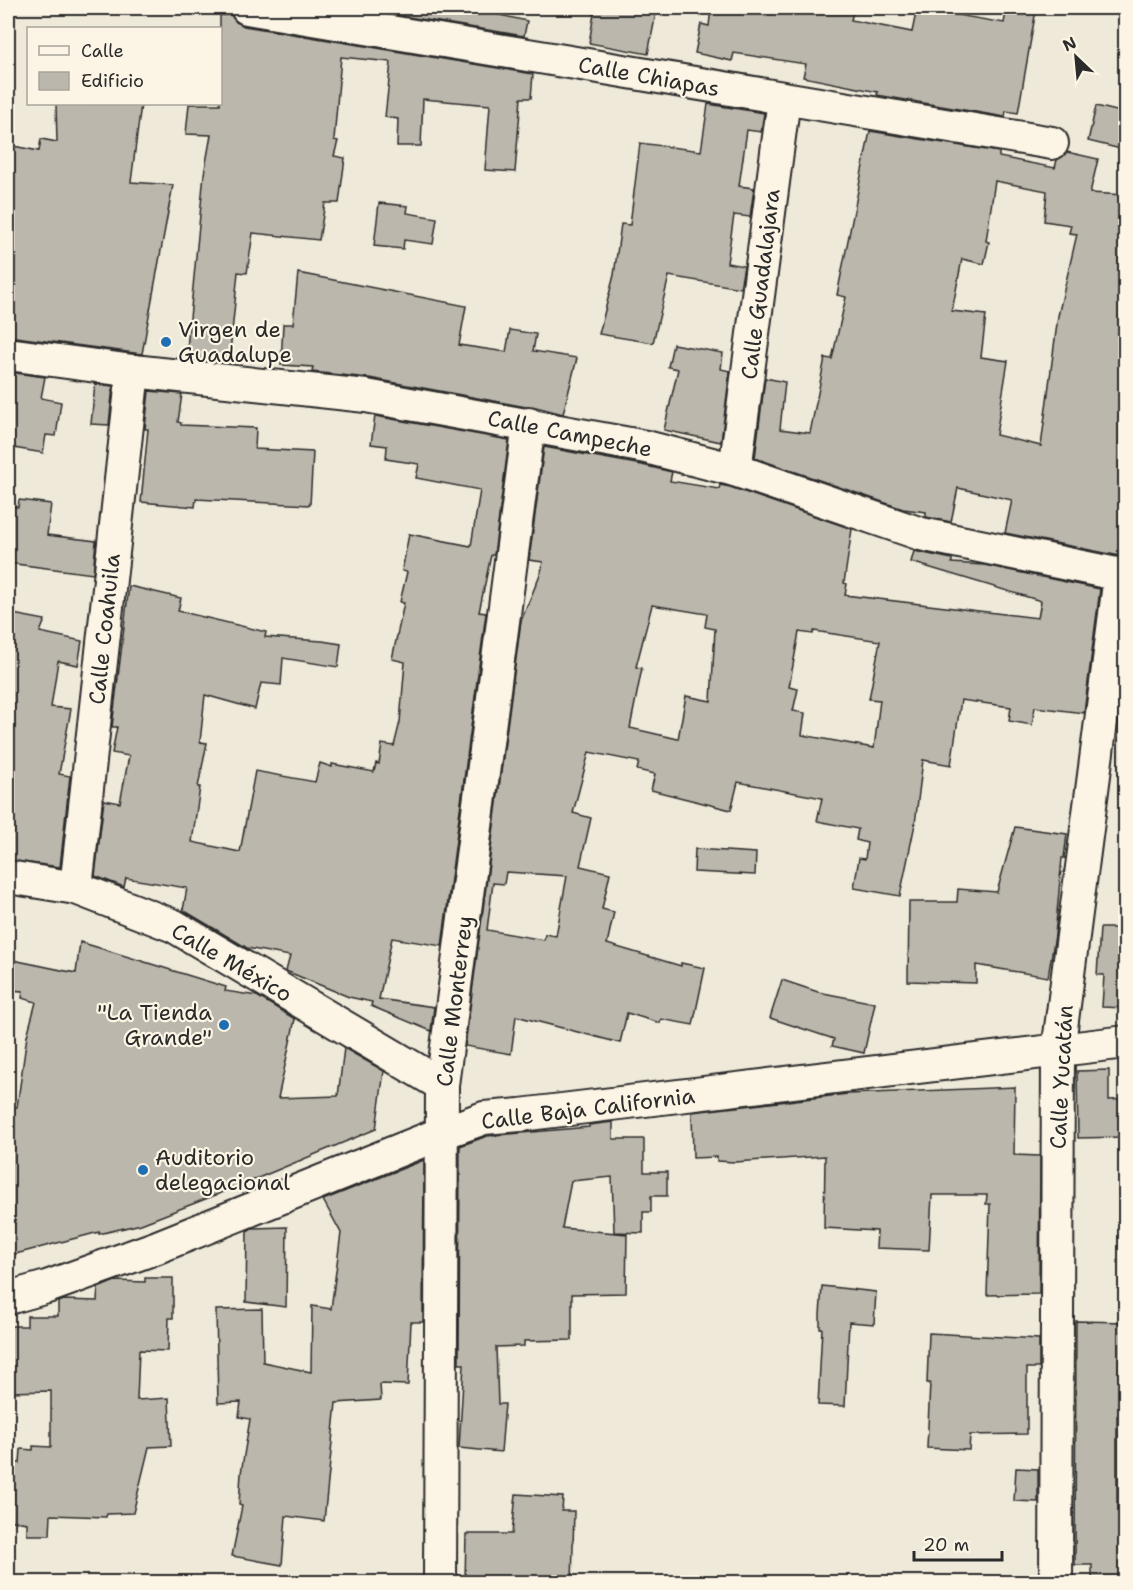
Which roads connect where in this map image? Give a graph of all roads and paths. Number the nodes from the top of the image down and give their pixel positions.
1 (247, 8) edge
2 (784, 99) junction
3 (1052, 143) dead end
4 (8, 354) edge
5 (133, 371) junction
6 (529, 424) junction
7 (735, 470) junction
8 (1123, 576) edge
9 (8, 877) edge
10 (76, 888) junction
11 (1125, 1042) edge
12 (1058, 1051) junction
13 (442, 1085) junction
14 (442, 1133) junction
15 (8, 1298) edge
16 (440, 1582) edge
17 (1056, 1582) edge

1 - 2 street, Calle Chiapas
2 - 3 street, Calle Chiapas
2 - 7 street, Calle Guadalajara
4 - 5 street, Calle Campeche
5 - 6 street, Calle Campeche
5 - 10 street, Calle Coahuila
6 - 7 street, Calle Campeche
6 - 13 street, Calle Monterrey
7 - 8 street, Calle Campeche
8 - 12 street, Calle Yucatán
9 - 10 street, Calle México
10 - 13 street, Calle México
11 - 12 street, Calle Baja California
12 - 14 street, Calle Baja California
12 - 17 street, Calle Yucatán
13 - 14 street, Calle Monterrey
14 - 15 street, Calle Baja California
14 - 16 street, Calle Monterrey

